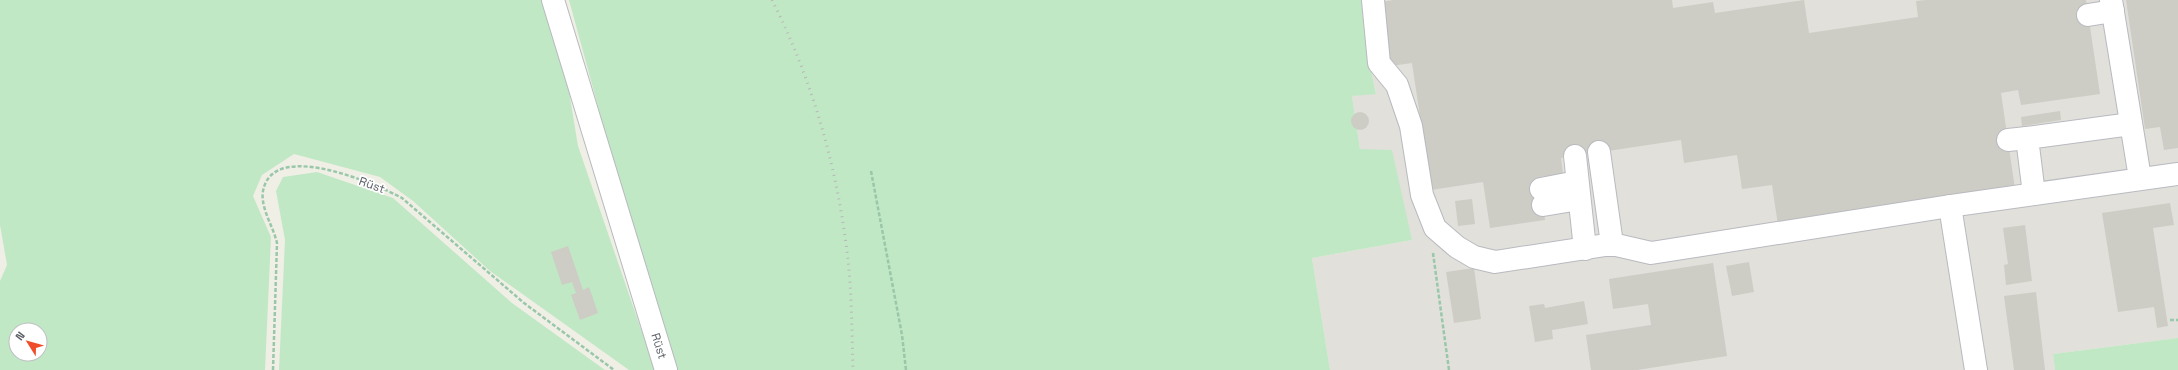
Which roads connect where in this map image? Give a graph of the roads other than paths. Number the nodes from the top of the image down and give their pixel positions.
1 (553, 0) edge
2 (1373, 0) edge
3 (2112, 5) edge
4 (2088, 15) dead end
5 (2131, 124) junction
6 (1599, 152) dead end
7 (1575, 156) dead end
8 (2178, 174) edge
9 (2140, 178) junction
10 (1578, 191) junction
11 (2034, 194) junction
12 (1542, 197) dead end
13 (1950, 206) junction
14 (1612, 244) junction
15 (1585, 249) junction
16 (666, 370) edge
17 (1976, 370) edge

1 - 16 street, Rüst
2 - 15 street
3 - 4 street
3 - 5 street
5 - 9 street
5 - 11 street
6 - 14 street
7 - 10 street
8 - 9 street
9 - 11 street
10 - 12 street
10 - 15 street
11 - 13 street
13 - 14 street
13 - 17 street
14 - 15 street

